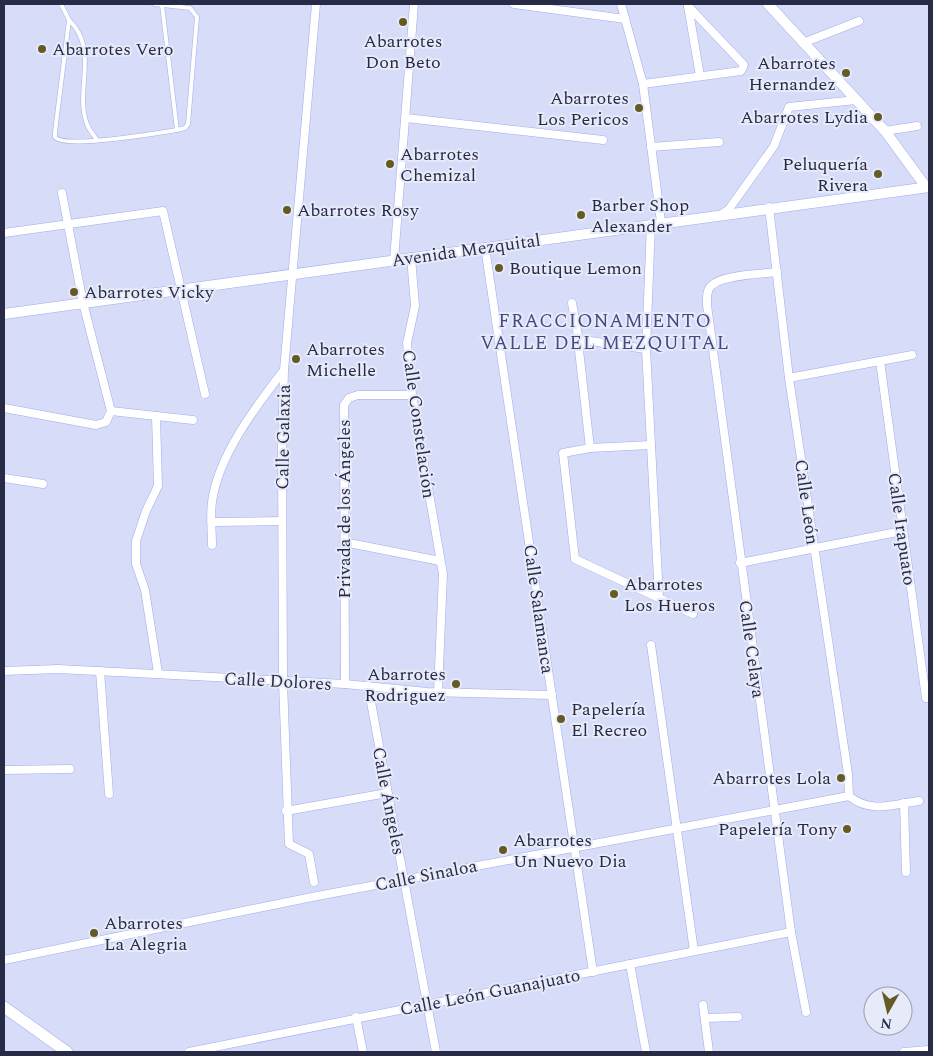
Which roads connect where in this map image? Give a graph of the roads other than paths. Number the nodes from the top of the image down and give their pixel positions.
1 (61, 4) edge
2 (154, 4) edge
3 (316, 4) edge
4 (414, 4) edge
5 (514, 4) edge
6 (621, 4) edge
7 (768, 4) edge
8 (162, 5) edge
9 (688, 5) edge
10 (625, 19) junction
11 (69, 20) junction
12 (859, 21) dead end
13 (803, 43) junction
14 (700, 76) junction
15 (643, 84) junction
16 (856, 100) junction
17 (406, 118) junction
18 (917, 126) dead end
19 (177, 130) junction
20 (885, 131) junction
21 (97, 140) junction
22 (603, 140) dead end
23 (719, 142) dead end
24 (651, 147) junction
25 (928, 187) edge
26 (62, 193) dead end
27 (769, 207) junction
28 (722, 214) junction
29 (656, 223) junction
30 (68, 224) junction
31 (4, 233) edge
32 (485, 247) junction
33 (411, 257) junction
34 (394, 260) junction
35 (777, 272) junction
36 (293, 273) junction
37 (180, 290) junction
38 (83, 303) junction
39 (572, 303) dead end
40 (4, 314) edge
41 (581, 343) junction
42 (646, 349) junction
43 (912, 355) dead end
44 (880, 360) junction
45 (284, 370) junction
46 (789, 378) junction
47 (205, 394) dead end
48 (412, 394) junction
49 (4, 408) edge
50 (111, 411) junction
51 (156, 416) junction
52 (193, 420) dead end
53 (651, 445) junction
54 (590, 448) junction
55 (4, 478) edge
56 (43, 484) dead end
57 (282, 521) junction
58 (213, 522) junction
59 (902, 531) junction
60 (344, 542) junction
61 (212, 545) dead end
62 (814, 548) junction
63 (440, 561) junction
64 (740, 563) junction
65 (659, 598) junction
66 (693, 614) dead end
67 (652, 645) dead end
68 (4, 671) edge
69 (100, 671) junction
70 (158, 673) junction
71 (927, 681) edge
72 (283, 682) junction
73 (345, 684) junction
74 (368, 686) junction
75 (438, 692) junction
76 (552, 695) junction
77 (928, 698) edge
78 (70, 769) dead end
79 (4, 770) edge
80 (387, 793) junction
81 (109, 794) dead end
82 (849, 796) junction
83 (920, 801) dead end
84 (904, 803) junction
85 (774, 808) junction
86 (286, 811) junction
87 (677, 827) junction
88 (574, 847) junction
89 (906, 872) dead end
90 (404, 880) junction
91 (314, 882) dead end
92 (790, 932) junction
93 (694, 951) junction
94 (4, 960) edge
95 (630, 964) junction
96 (593, 972) junction
97 (426, 1005) junction
98 (703, 1005) dead end
99 (4, 1007) edge
100 (806, 1012) dead end
101 (356, 1017) junction
102 (738, 1017) dead end
103 (704, 1018) junction
104 (929, 1050) edge
105 (67, 1052) edge
106 (189, 1052) edge
107 (363, 1052) edge
108 (436, 1052) edge
109 (646, 1052) edge
110 (709, 1052) edge
111 (904, 1052) edge

1 - 11 lane
2 - 8 lane
3 - 36 street, Calle Galaxia
4 - 17 street
5 - 10 street
6 - 10 street
7 - 13 street
8 - 19 lane
8 - 19 lane
9 - 14 street
9 - 14 street
10 - 15 street
11 - 21 lane
11 - 21 lane
12 - 13 street
13 - 16 street
14 - 15 street
15 - 24 street
16 - 20 street
16 - 28 street
17 - 22 street
17 - 34 street
18 - 20 street
19 - 21 lane
20 - 25 street
23 - 24 street
24 - 29 street
25 - 27 street, Avenida Mezquital
26 - 30 street
27 - 28 street, Avenida Mezquital
27 - 35 street, Calle León
28 - 29 street, Avenida Mezquital
29 - 32 street, Avenida Mezquital
29 - 42 street
30 - 31 street
30 - 37 street
30 - 38 street
32 - 33 street, Avenida Mezquital
32 - 76 street, Calle Salamanca
33 - 34 street, Avenida Mezquital
33 - 48 street, Calle Constelación
34 - 36 street, Avenida Mezquital
35 - 46 street, Calle León
35 - 64 street, Calle Celaya
36 - 37 street, Avenida Mezquital
36 - 45 street, Calle Galaxia
37 - 38 street, Avenida Mezquital
37 - 47 street
38 - 40 street, Avenida Mezquital
38 - 50 street
39 - 41 street
41 - 42 street
41 - 54 street
42 - 53 street
43 - 44 street
44 - 46 street
44 - 59 street, Calle Irapuato
45 - 57 street, Calle Galaxia
45 - 58 street
46 - 62 street, Calle León
48 - 60 street, Privada de los Ángeles
48 - 63 street, Calle Constelación
49 - 50 street
50 - 51 street
51 - 52 street
51 - 70 street
53 - 54 street
53 - 65 street
54 - 65 street
55 - 56 street
57 - 58 street
57 - 72 street, Calle Galaxia
58 - 61 street
59 - 62 street
59 - 71 street, Calle Irapuato
60 - 63 street
60 - 73 street, Privada de los Ángeles
62 - 64 street
62 - 82 street, Calle León
63 - 75 street, Calle Constelación
64 - 85 street, Calle Celaya
65 - 66 street
67 - 87 street
68 - 69 street, Calle Dolores
69 - 70 street, Calle Dolores
69 - 81 street
70 - 72 street, Calle Dolores
71 - 77 street, Calle Irapuato
72 - 73 street, Calle Dolores
72 - 86 street, Calle Galaxia
73 - 74 street, Calle Dolores
74 - 75 street, Calle Dolores
74 - 80 street, Calle Ángeles
75 - 76 street, Calle Dolores
76 - 88 street, Calle Salamanca
78 - 79 street
80 - 86 street
80 - 90 street, Calle Ángeles
82 - 84 street
82 - 85 street, Calle Sinaloa
83 - 84 street
84 - 89 street
85 - 87 street, Calle Sinaloa
85 - 92 street, Calle Celaya
86 - 91 street, Calle Galaxia
87 - 88 street, Calle Sinaloa
87 - 93 street
88 - 90 street, Calle Sinaloa
88 - 96 street, Calle Salamanca
90 - 94 street, Calle Sinaloa
90 - 97 street, Calle Ángeles
92 - 93 street, Calle León Guanajuato
92 - 100 street, Calle Celaya
93 - 95 street, Calle León Guanajuato
95 - 96 street, Calle León Guanajuato
95 - 109 street
96 - 97 street, Calle León Guanajuato
97 - 101 street, Calle León Guanajuato
97 - 108 street, Calle Ángeles
98 - 103 street
99 - 105 main road
101 - 106 street, Calle León Guanajuato
101 - 107 street
102 - 103 street
103 - 110 street
104 - 111 street

